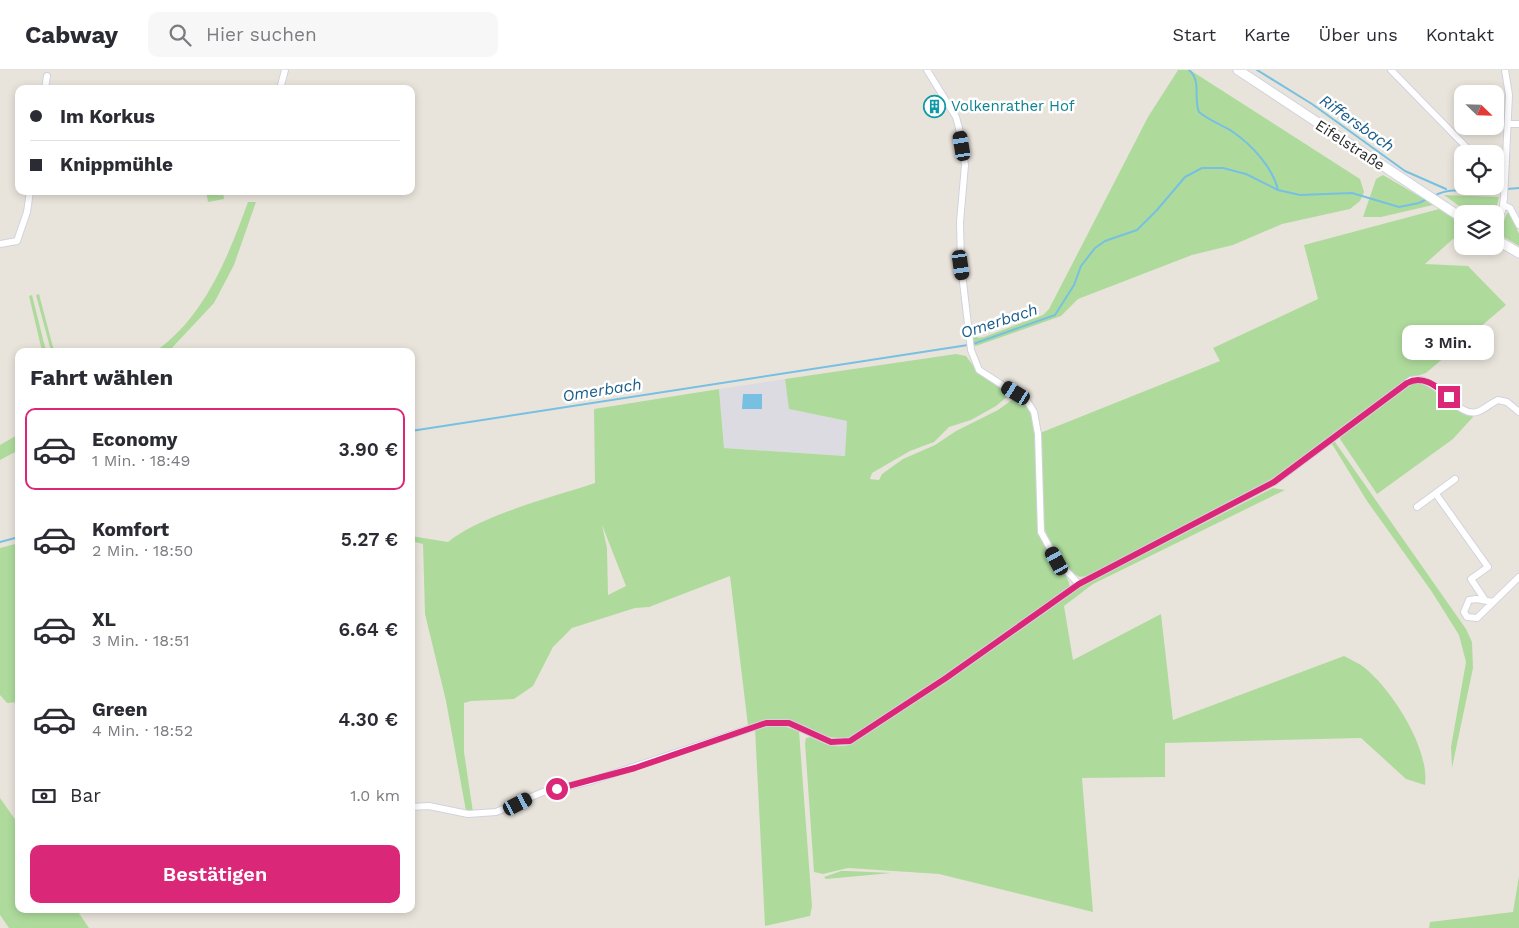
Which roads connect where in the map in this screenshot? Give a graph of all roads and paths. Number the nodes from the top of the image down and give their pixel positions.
1 (285, 70) edge
2 (928, 70) edge
3 (1238, 70) edge
4 (1391, 70) edge
5 (1504, 70) edge
6 (47, 76) dead end
7 (46, 85) edge
8 (281, 85) edge
9 (1508, 124) junction
10 (1519, 124) edge
11 (1464, 145) edge
12 (1506, 164) joint
13 (29, 195) edge
14 (1504, 201) junction
15 (1502, 205) edge
16 (1454, 213) edge
17 (1519, 225) edge
18 (0, 244) edge
19 (1504, 245) edge
20 (1519, 254) edge
21 (1519, 412) edge
22 (1456, 479) dead end
23 (1436, 494) junction
24 (1417, 507) dead end
25 (1519, 577) edge
26 (1079, 584) junction
27 (1486, 600) junction
28 (1493, 602) junction
29 (415, 807) edge

1 - 8 street
2 - 26 street
3 - 16 main road, Eifelstraße
4 - 11 street
5 - 9 street
6 - 7 street
9 - 10 street
9 - 12 street
12 - 14 street
13 - 18 street
14 - 15 street
14 - 17 street
19 - 20 main road
21 - 26 street
22 - 23 street
23 - 24 street
23 - 27 street
25 - 28 street
26 - 29 street
27 - 28 street
27 - 28 street

